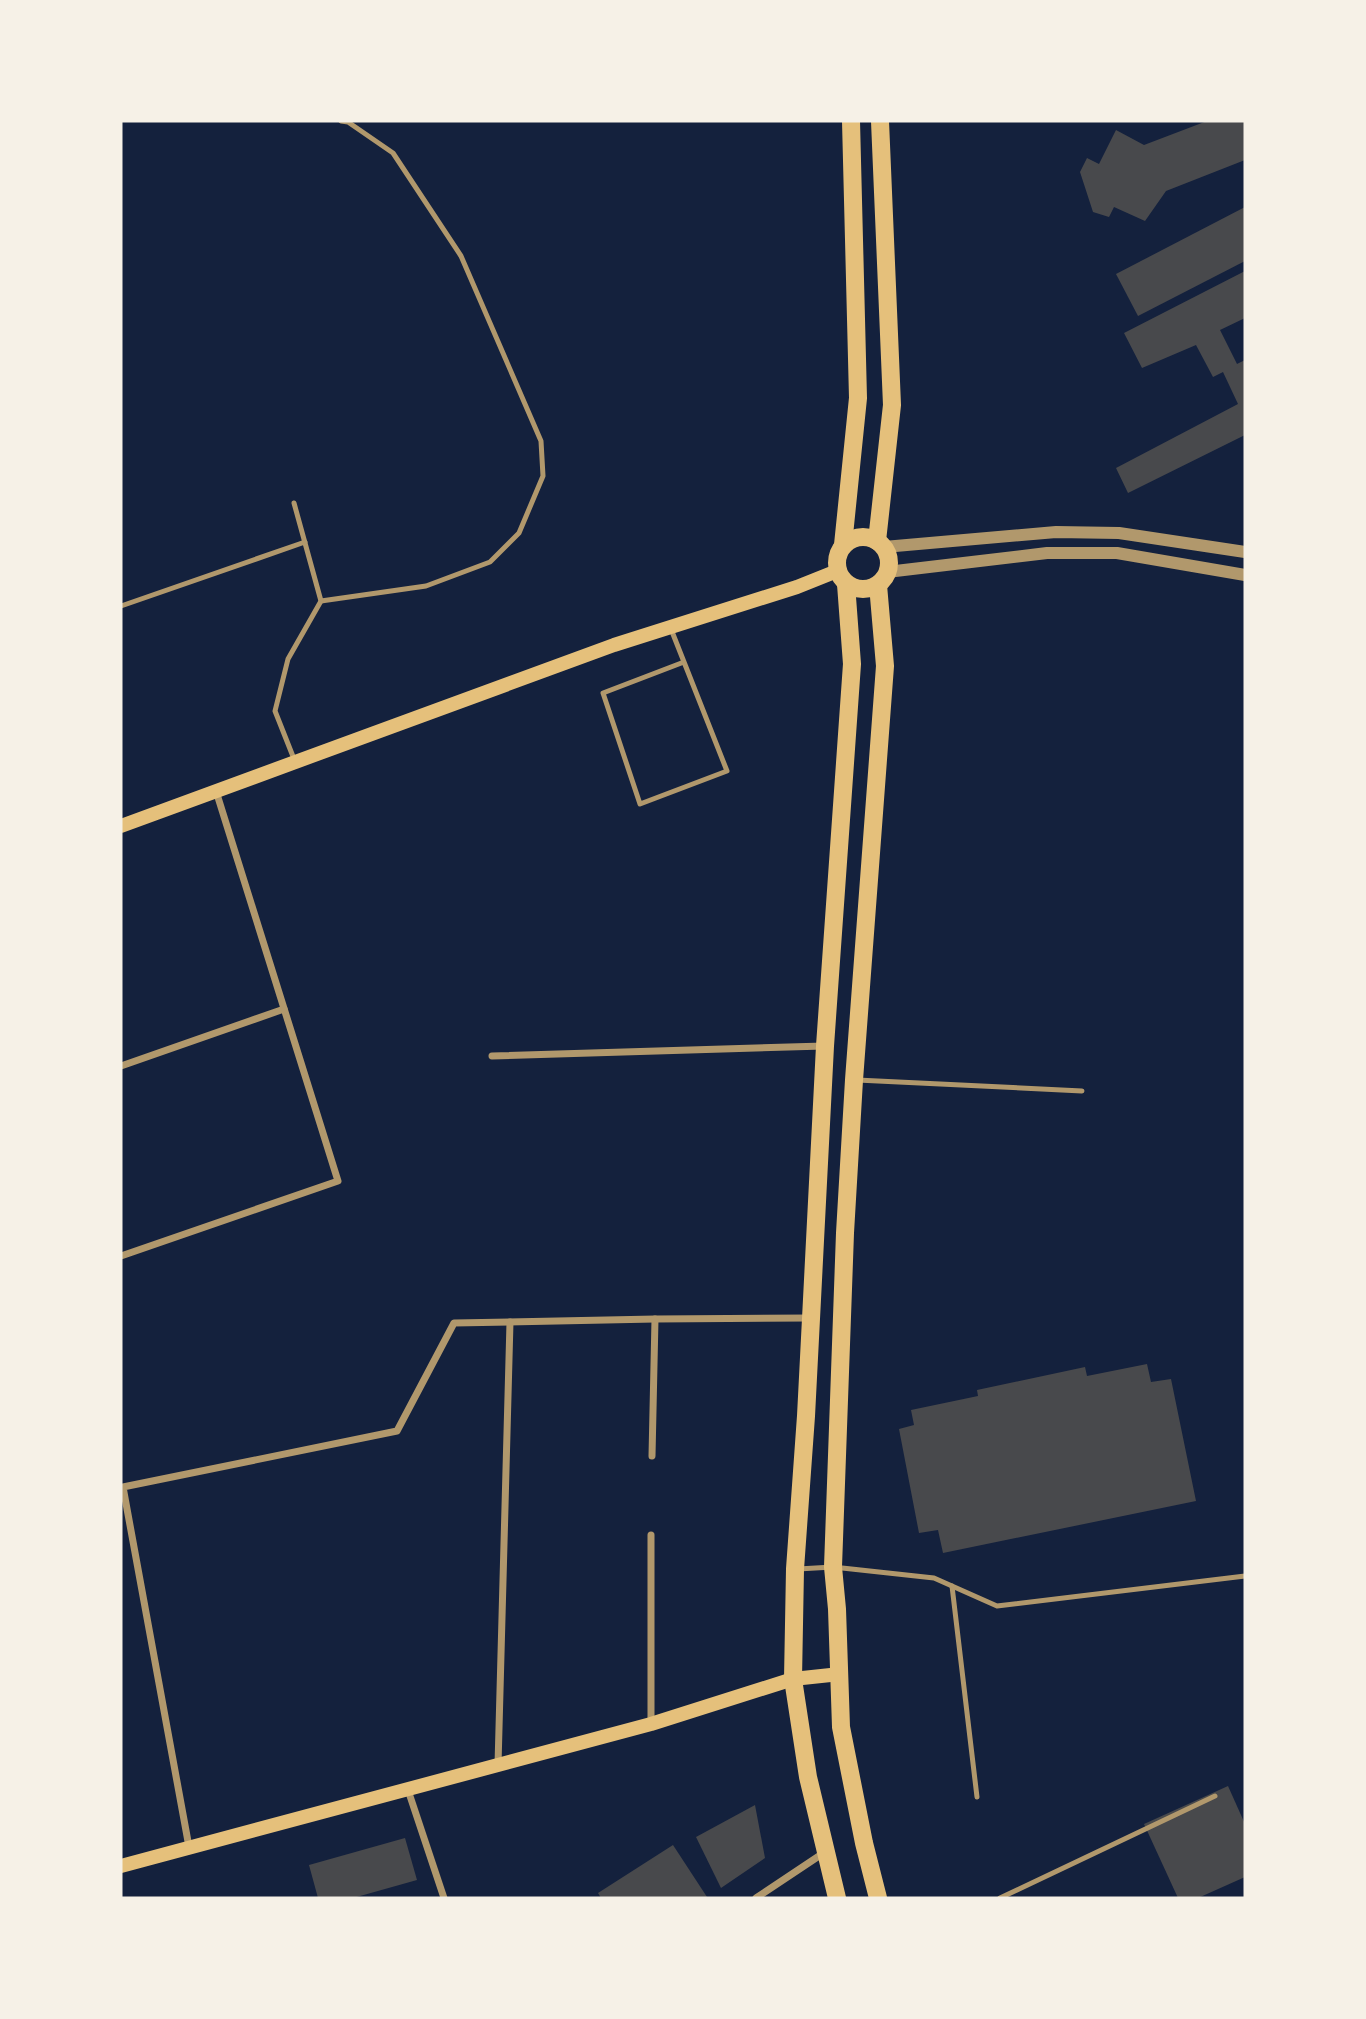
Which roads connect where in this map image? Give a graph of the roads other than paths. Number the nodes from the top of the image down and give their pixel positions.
1 (341, 121) edge
2 (851, 121) edge
3 (880, 121) edge
4 (295, 503) dead end
5 (305, 542) junction
6 (880, 544) junction
7 (843, 545) junction
8 (1245, 552) edge
9 (1245, 575) edge
10 (842, 577) junction
11 (882, 578) junction
12 (321, 601) junction
13 (121, 606) edge
14 (670, 626) junction
15 (684, 662) junction
16 (295, 762) junction
17 (216, 791) junction
18 (121, 826) edge
19 (284, 1009) junction
20 (825, 1046) junction
21 (492, 1056) dead end
22 (121, 1066) edge
23 (854, 1080) junction
24 (1082, 1091) dead end
25 (121, 1256) edge
26 (810, 1318) junction
27 (655, 1319) junction
28 (510, 1322) junction
29 (652, 1456) dead end
30 (651, 1535) dead end
31 (833, 1567) junction
32 (795, 1569) junction
33 (1245, 1576) edge
34 (952, 1586) junction
35 (839, 1674) junction
36 (793, 1679) junction
37 (651, 1724) junction
38 (498, 1765) junction
39 (408, 1789) junction
40 (1215, 1796) dead end
41 (977, 1797) dead end
42 (189, 1847) junction
43 (826, 1851) junction
44 (121, 1866) edge
45 (444, 1898) edge
46 (756, 1898) edge
47 (837, 1898) edge
48 (878, 1898) edge
49 (1000, 1898) edge

1 - 12 lane
2 - 7 main road
3 - 6 main road
4 - 5 lane
5 - 12 lane
5 - 13 lane
6 - 7 main road
6 - 8 street
6 - 11 main road
7 - 10 main road
9 - 11 street
10 - 11 main road
10 - 14 main road
10 - 20 main road
11 - 23 main road
12 - 16 lane
14 - 15 lane
14 - 16 main road
15 - 15 lane
16 - 17 main road
17 - 18 main road
17 - 19 street
19 - 22 street
19 - 25 street
20 - 21 street
20 - 26 main road
23 - 24 lane
23 - 31 main road
26 - 27 street
26 - 32 main road
27 - 28 street
27 - 29 street
28 - 38 street
28 - 42 street
30 - 37 street
31 - 32 lane
31 - 34 lane
31 - 35 main road
32 - 36 main road
33 - 34 lane
34 - 41 lane
35 - 36 main road
35 - 48 main road
36 - 37 main road
36 - 43 main road
37 - 38 main road
38 - 39 main road
39 - 42 main road
39 - 45 street
40 - 49 lane
42 - 44 main road
43 - 46 street
43 - 47 main road

